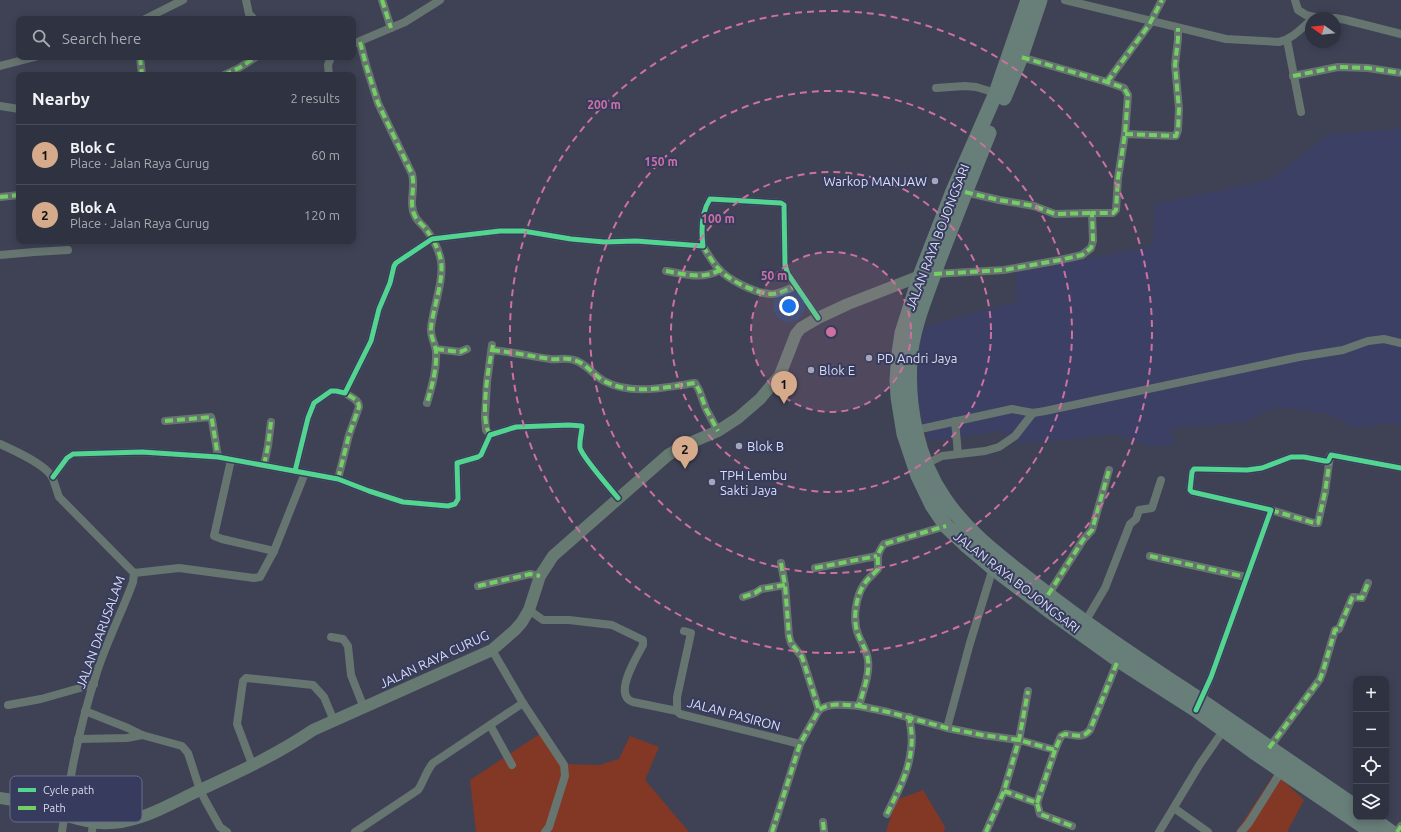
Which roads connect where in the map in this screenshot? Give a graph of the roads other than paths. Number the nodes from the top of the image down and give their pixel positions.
1 (182, 0) edge
2 (246, 0) edge
3 (382, 0) edge
4 (440, 0) edge
5 (1028, 0) edge
6 (1040, 0) edge
7 (1065, 0) edge
8 (1162, 0) edge
9 (1295, 0) edge
10 (1305, 14) edge
11 (151, 16) edge
12 (251, 16) edge
13 (1341, 19) edge
14 (1152, 21) junction
15 (1305, 25) edge
16 (391, 28) junction
17 (1178, 28) junction
18 (1401, 34) edge
19 (1287, 40) junction
20 (356, 43) edge
21 (1021, 57) junction
22 (23, 60) edge
23 (140, 60) edge
24 (251, 60) edge
25 (330, 60) edge
26 (0, 66) edge
27 (142, 72) edge
28 (230, 72) edge
29 (329, 72) edge
30 (1401, 72) edge
31 (1293, 76) junction
32 (1107, 82) junction
33 (936, 88) dead end
34 (996, 93) junction
35 (0, 106) edge
36 (16, 109) edge
37 (1301, 112) dead end
38 (1125, 134) junction
39 (965, 192) junction
40 (16, 195) edge
41 (0, 197) edge
42 (1092, 213) junction
43 (432, 239) junction
44 (703, 246) junction
45 (68, 250) dead end
46 (0, 255) edge
47 (666, 270) dead end
48 (720, 270) junction
49 (927, 275) junction
50 (796, 286) junction
51 (818, 318) junction
52 (1401, 343) edge
53 (436, 349) junction
54 (466, 349) dead end
55 (345, 393) junction
56 (427, 403) dead end
57 (1032, 413) junction
58 (165, 421) dead end
59 (271, 422) dead end
60 (955, 422) junction
61 (916, 430) junction
62 (718, 431) junction
63 (490, 435) junction
64 (0, 444) edge
65 (958, 454) junction
66 (1331, 455) junction
67 (218, 457) junction
68 (231, 460) junction
69 (926, 464) junction
70 (264, 466) junction
71 (1401, 468) edge
72 (1109, 470) dead end
73 (295, 471) junction
74 (305, 473) junction
75 (53, 478) junction
76 (338, 479) junction
77 (1161, 480) dead end
78 (618, 498) junction
79 (1271, 510) junction
80 (946, 526) junction
81 (274, 550) junction
82 (877, 556) junction
83 (1150, 556) dead end
84 (781, 563) dead end
85 (816, 568) dead end
86 (994, 568) junction
87 (134, 573) junction
88 (540, 576) junction
89 (1246, 578) junction
90 (1368, 583) dead end
91 (785, 585) junction
92 (478, 586) dead end
93 (1048, 595) junction
94 (743, 597) dead end
95 (529, 610) junction
96 (1085, 622) junction
97 (684, 631) dead end
98 (331, 637) dead end
99 (492, 650) junction
100 (1118, 660) junction
101 (94, 684) junction
102 (1028, 691) dead end
103 (523, 703) junction
104 (8, 705) dead end
105 (859, 706) junction
106 (1198, 706) junction
107 (364, 708) junction
108 (819, 710) junction
109 (85, 712) junction
110 (677, 712) junction
111 (909, 717) junction
112 (334, 721) junction
113 (490, 725) junction
114 (1226, 725) junction
115 (947, 728) junction
116 (142, 735) junction
117 (78, 739) junction
118 (1019, 740) junction
119 (800, 744) junction
120 (1269, 748) junction
121 (1055, 750) junction
122 (252, 764) junction
123 (512, 764) dead end
124 (1282, 770) junction
125 (71, 776) edge
126 (200, 790) junction
127 (1004, 791) junction
128 (0, 799) edge
129 (10, 800) edge
130 (1038, 803) junction
131 (1353, 806) edge
132 (1174, 808) junction
133 (887, 814) dead end
134 (142, 816) edge
135 (1374, 820) edge
136 (63, 822) edge
137 (80, 822) edge
138 (123, 822) edge
139 (823, 822) dead end
140 (1072, 826) dead end
141 (1401, 826) edge
142 (92, 827) edge
143 (62, 832) edge
144 (228, 832) edge
145 (355, 832) edge
146 (545, 832) edge
147 (772, 832) edge
148 (824, 832) edge
149 (986, 832) edge
150 (1159, 832) edge
151 (1208, 832) edge
152 (1242, 832) edge
153 (1372, 832) edge
154 (1392, 832) edge
155 (1397, 832) edge

1 - 11 street
2 - 12 street
3 - 16 street
4 - 16 street
5 - 34 highway, JALAN RAYA BOJONGSARI
6 - 21 highway, JALAN RAYA BOJONGSARI
7 - 14 street
8 - 14 street
9 - 10 street
13 - 18 street
14 - 17 street
14 - 32 street
15 - 19 street
16 - 20 street
17 - 19 street
17 - 38 street
19 - 31 street
20 - 43 street
21 - 32 street
21 - 39 highway, JALAN RAYA BOJONGSARI
22 - 26 street
23 - 27 street
24 - 28 street
25 - 29 street
30 - 31 street
31 - 37 street
32 - 38 street
33 - 34 street
34 - 49 highway, JALAN RAYA BOJONGSARI
35 - 36 street
38 - 42 street
39 - 42 street
39 - 49 highway, JALAN RAYA BOJONGSARI
40 - 41 street
42 - 49 street
43 - 44 street
43 - 53 street
43 - 55 street
44 - 48 street
44 - 50 street
45 - 46 street
47 - 48 street
48 - 50 street
49 - 51 main road, JALAN RAYA CURUG
49 - 61 highway, JALAN RAYA BOJONGSARI
49 - 80 highway, JALAN RAYA BOJONGSARI
50 - 51 street
51 - 62 main road, JALAN RAYA CURUG
52 - 57 street
53 - 54 street
53 - 56 street
55 - 73 street
55 - 76 street
57 - 60 street
57 - 65 street
58 - 67 street
59 - 70 street
60 - 61 street
60 - 65 street
61 - 69 highway, JALAN RAYA BOJONGSARI
62 - 63 street
62 - 78 main road, JALAN RAYA CURUG
63 - 76 street
63 - 78 street
64 - 75 street, JALAN DARUSALAM
65 - 69 street
66 - 71 street
66 - 79 street
66 - 79 street
67 - 68 street
67 - 75 street
68 - 70 street
68 - 81 street
69 - 93 highway, JALAN RAYA BOJONGSARI
70 - 73 street
72 - 93 street
73 - 74 street
74 - 76 street
74 - 81 street
75 - 87 street, JALAN DARUSALAM
77 - 96 street
78 - 88 main road, JALAN RAYA CURUG
79 - 89 street
80 - 82 street
80 - 86 highway, JALAN RAYA BOJONGSARI
81 - 87 street
82 - 85 street
82 - 105 street
83 - 89 street
84 - 91 street
86 - 100 highway, JALAN RAYA BOJONGSARI
86 - 115 street
87 - 101 street, JALAN DARUSALAM
88 - 92 street
88 - 95 main road, JALAN RAYA CURUG
89 - 106 street
90 - 120 street
91 - 94 street
91 - 108 street
93 - 96 highway, JALAN RAYA BOJONGSARI
95 - 99 main road, JALAN RAYA CURUG
95 - 110 street
96 - 106 highway, JALAN RAYA BOJONGSARI
97 - 110 street, JALAN PASIRON
98 - 107 street
99 - 103 street
99 - 107 main road, JALAN RAYA CURUG
100 - 106 highway, JALAN RAYA BOJONGSARI
100 - 121 street
101 - 104 street
101 - 109 street, JALAN DARUSALAM
102 - 118 street
103 - 113 street
103 - 146 street
105 - 108 street
105 - 111 street
106 - 114 highway, JALAN RAYA BOJONGSARI
107 - 112 main road, JALAN RAYA CURUG
108 - 119 street
109 - 116 street
109 - 117 street, JALAN DARUSALAM
110 - 119 street, JALAN PASIRON
111 - 115 street
111 - 133 street
112 - 122 main road, JALAN RAYA CURUG
112 - 122 street
113 - 123 street
113 - 145 street
114 - 120 highway, JALAN RAYA BOJONGSARI
114 - 124 highway, JALAN RAYA BOJONGSARI
114 - 132 street
115 - 118 street
116 - 117 street
116 - 126 street
117 - 125 street, JALAN DARUSALAM
118 - 121 street
118 - 127 street
119 - 147 street
120 - 131 highway, JALAN RAYA BOJONGSARI
121 - 130 street
122 - 126 main road, JALAN RAYA CURUG
124 - 152 street
124 - 153 highway, JALAN RAYA BOJONGSARI
126 - 134 main road, JALAN RAYA CURUG
126 - 144 street
127 - 130 street
127 - 149 street
128 - 129 main road, JALAN RAYA CURUG
130 - 140 street
132 - 150 street
132 - 151 street
135 - 154 highway
136 - 143 street, JALAN DARUSALAM
137 - 142 main road, JALAN RAYA CURUG
138 - 142 main road, JALAN RAYA CURUG
139 - 148 street
141 - 155 street

